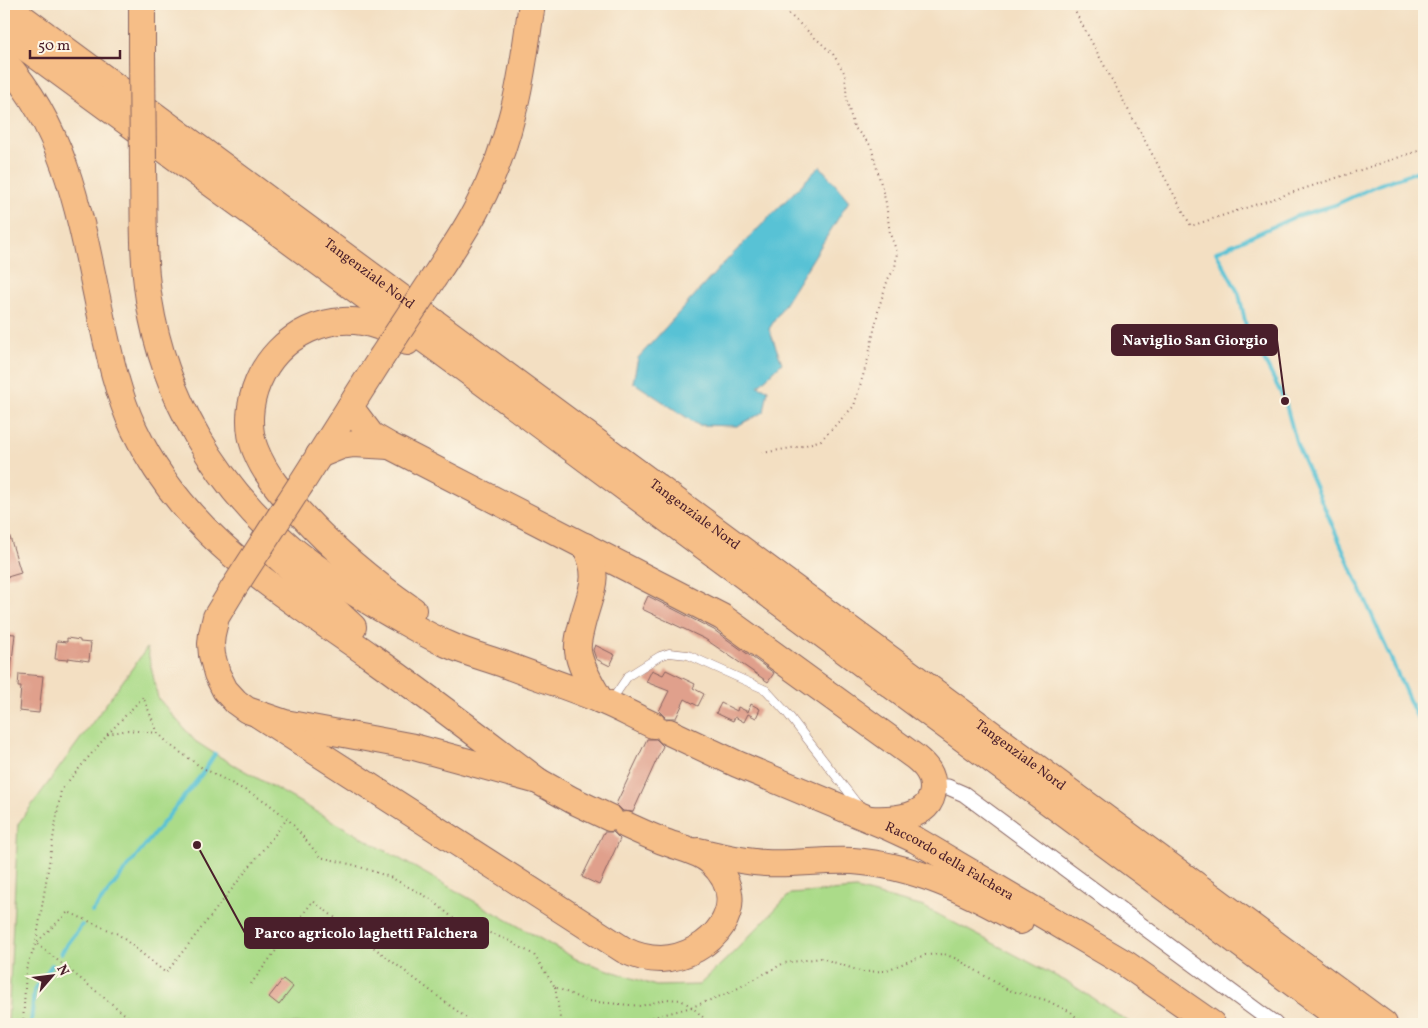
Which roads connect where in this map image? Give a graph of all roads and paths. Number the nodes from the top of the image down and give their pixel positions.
1 (4, 4) edge
2 (13, 4) edge
3 (129, 4) edge
4 (142, 4) edge
5 (532, 4) edge
6 (788, 4) edge
7 (1071, 4) edge
8 (4, 32) edge
9 (62, 47) junction
10 (136, 50) junction
11 (4, 61) edge
12 (1424, 149) edge
13 (138, 162) junction
14 (466, 370) junction
15 (356, 397) junction
16 (390, 446) junction
17 (762, 453) dead end
18 (319, 454) junction
19 (585, 546) junction
20 (635, 572) junction
21 (586, 611) junction
22 (487, 658) junction
23 (431, 700) junction
24 (605, 702) junction
25 (259, 715) junction
26 (158, 733) junction
27 (108, 734) junction
28 (538, 781) junction
29 (933, 786) junction
30 (288, 819) junction
31 (870, 819) junction
32 (685, 849) junction
33 (36, 943) junction
34 (251, 984) dead end
35 (555, 987) junction
36 (692, 1007) junction
37 (227, 1019) dead end
38 (22, 1024) edge
39 (137, 1024) edge
40 (228, 1024) edge
41 (474, 1024) edge
42 (560, 1024) edge
43 (628, 1024) edge
44 (712, 1024) edge
45 (1083, 1024) edge
46 (1184, 1024) edge
47 (1212, 1024) edge
48 (1275, 1024) edge
49 (1348, 1024) edge
50 (1384, 1024) edge

1 - 9 highway, Tangenziale Nord
2 - 9 highway
3 - 10 highway
4 - 10 highway
5 - 15 highway, bridge
6 - 17 path
7 - 12 path
8 - 14 highway, Tangenziale Nord
9 - 50 highway, Tangenziale Nord
10 - 13 highway, bridge
11 - 23 highway
13 - 22 highway
13 - 23 highway
14 - 22 highway
14 - 49 highway, Tangenziale Nord
15 - 16 highway
15 - 18 highway
16 - 18 highway
16 - 19 highway
18 - 25 highway, bridge
19 - 20 highway
19 - 21 highway
20 - 21 highway
20 - 29 highway
21 - 24 highway
22 - 24 highway, Raccordo della Falchera
23 - 28 highway
24 - 31 highway, Raccordo della Falchera
24 - 31 lane
25 - 28 highway
25 - 32 highway
26 - 27 path
26 - 27 path
26 - 30 path
27 - 33 path
28 - 32 highway
29 - 31 highway
29 - 48 street
30 - 33 path
30 - 35 path
31 - 47 highway, Raccordo della Falchera
32 - 46 highway, Raccordo della Falchera
33 - 38 path
33 - 39 path
34 - 41 path
35 - 36 path
35 - 42 path
36 - 43 path
36 - 44 path
36 - 45 path
37 - 40 path

